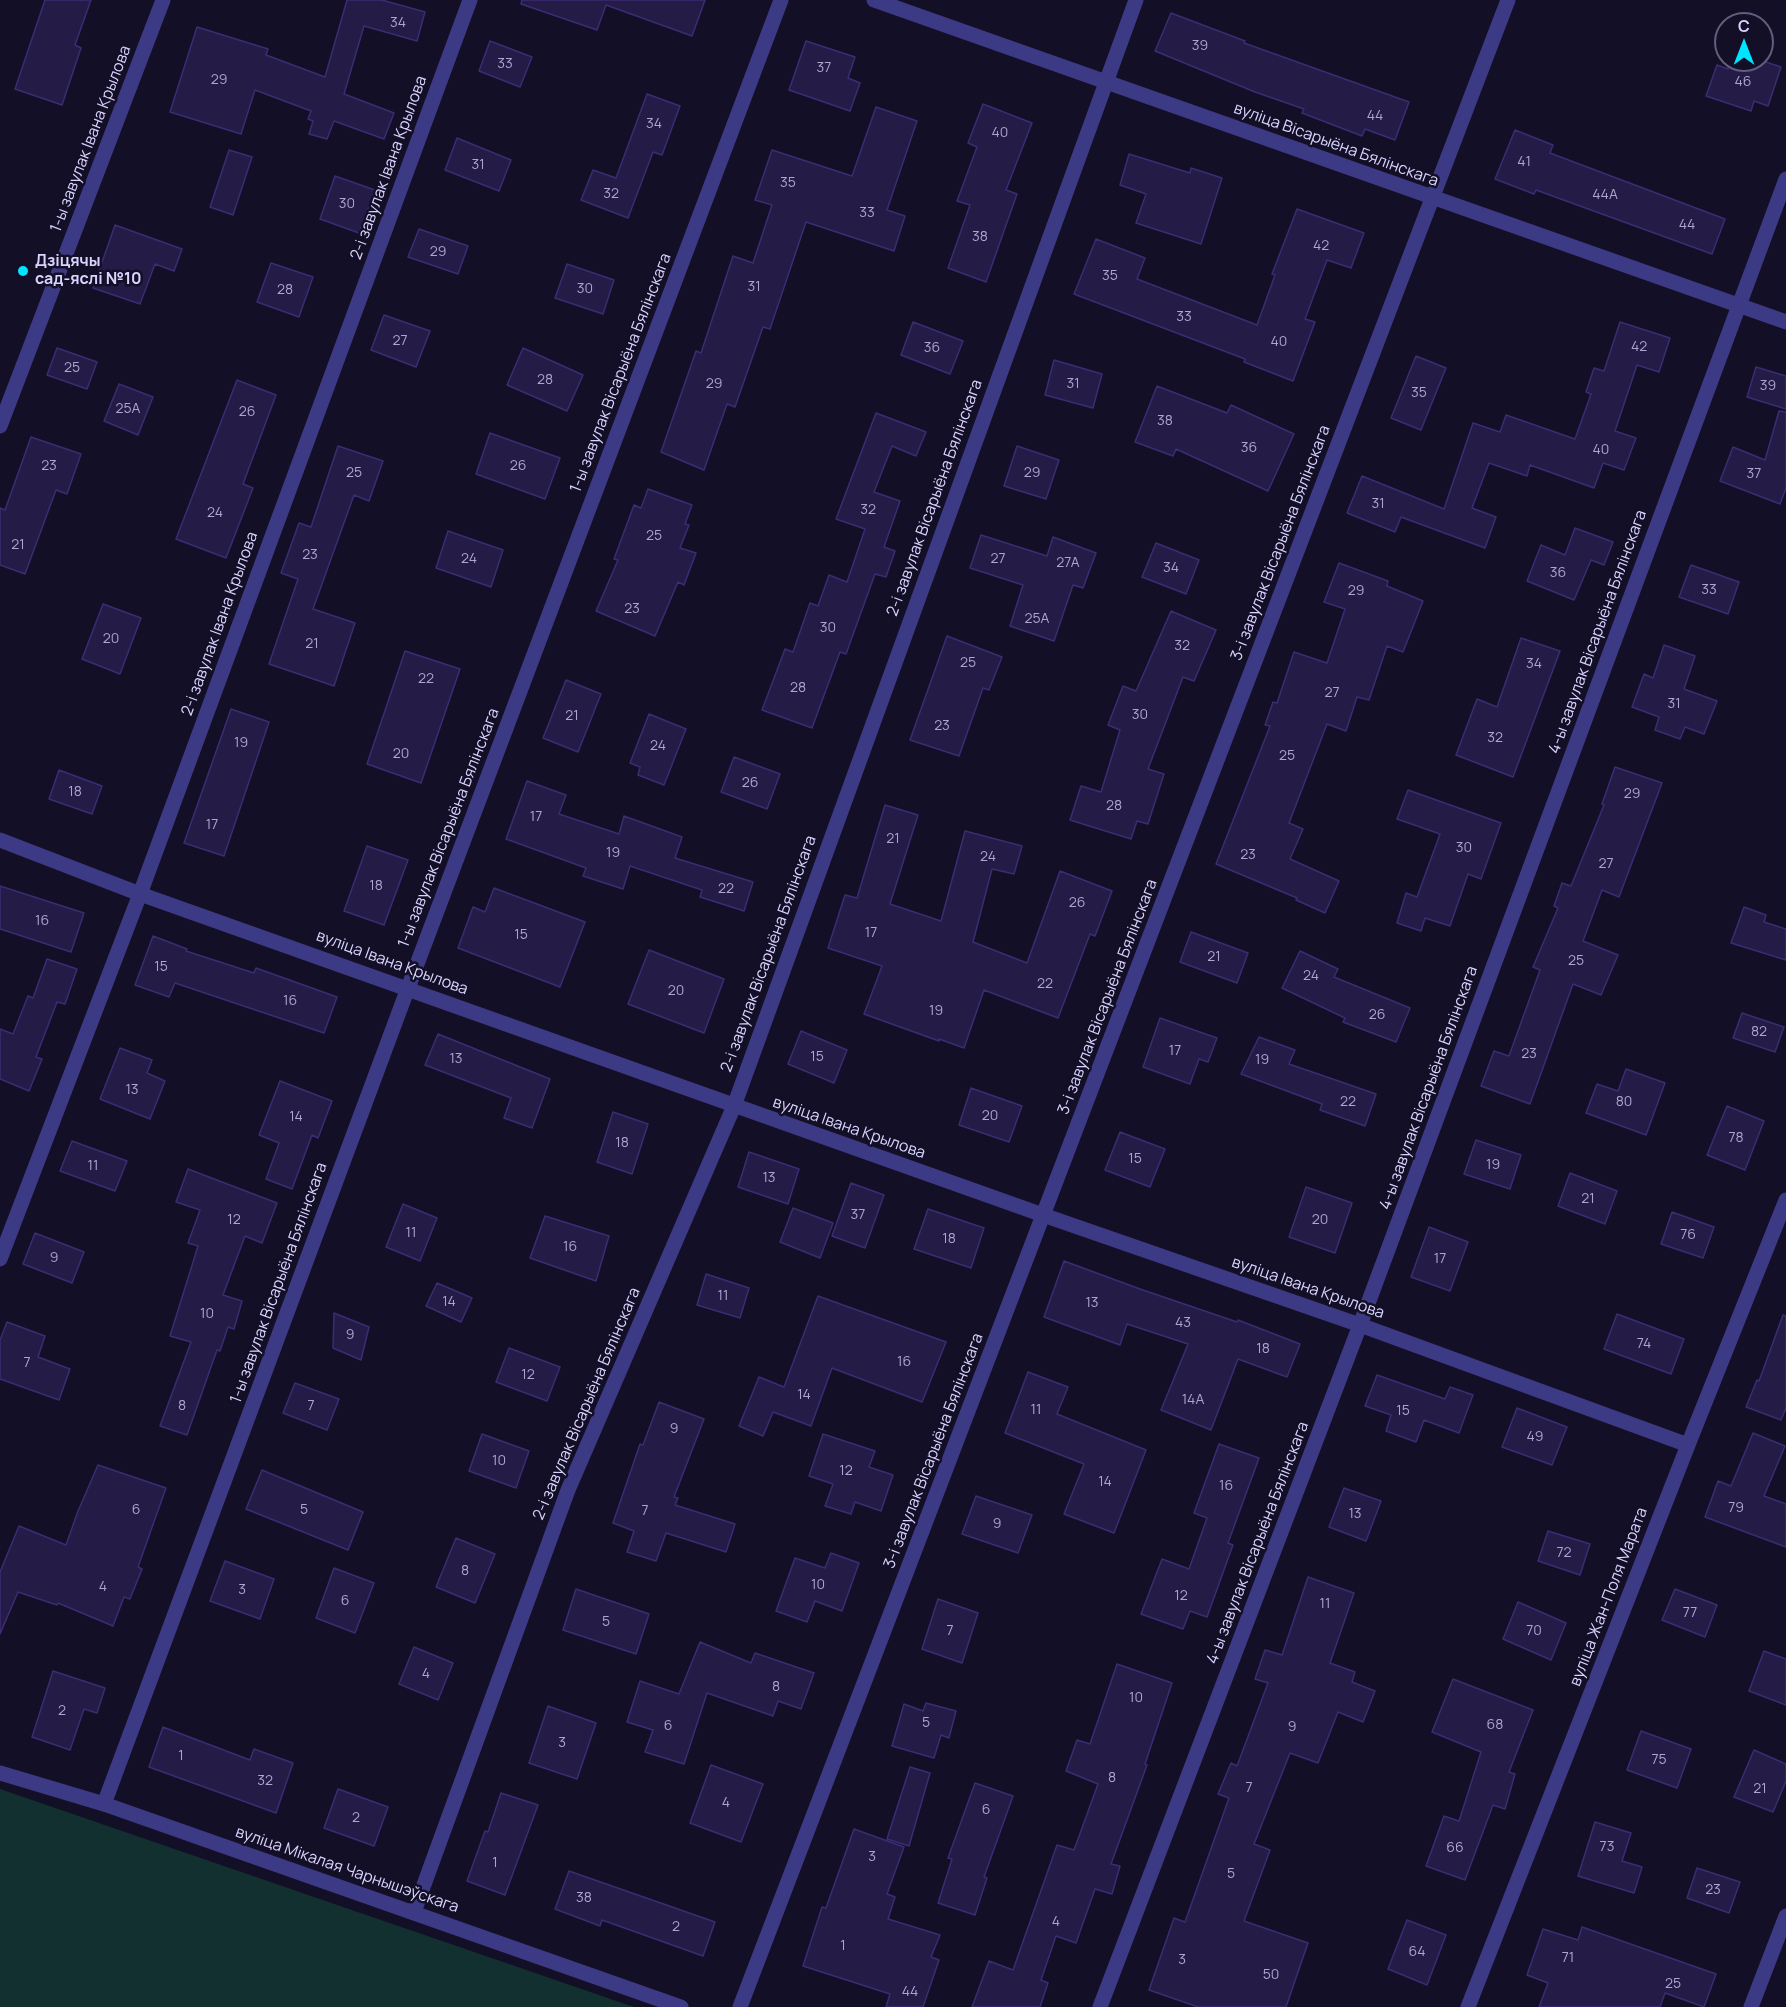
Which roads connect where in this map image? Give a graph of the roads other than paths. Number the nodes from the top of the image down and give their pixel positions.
1 (163, 0) edge
2 (470, 0) edge
3 (781, 0) edge
4 (874, 0) edge
5 (1136, 0) edge
6 (1508, 0) edge
7 (1106, 81) junction
8 (1786, 179) edge
9 (1433, 198) junction
10 (1737, 306) junction
11 (1786, 322) edge
12 (0, 426) edge
13 (0, 840) edge
14 (140, 894) junction
15 (408, 988) junction
16 (734, 1106) junction
17 (1786, 1200) edge
18 (1043, 1215) junction
19 (0, 1258) edge
20 (1360, 1325) junction
21 (1688, 1445) junction
22 (0, 1773) edge
23 (104, 1804) junction
24 (414, 1912) junction
25 (1786, 1916) edge
26 (681, 2007) edge
27 (740, 2007) edge
28 (1100, 2007) edge
29 (1468, 2007) edge
30 (1751, 2007) edge

1 - 12 street, 1-ы завулак Івана Крылова
2 - 14 street, 2-і завулак Івана Крылова
3 - 15 street, 1-ы завулак Вісарыёна Бялінскага
4 - 7 street, вуліца Вісарыёна Бялінскага
5 - 7 street, 2-і завулак Вісарыёна Бялінскага
6 - 9 street, 3-і завулак Вісарыёна Бялінскага
7 - 9 street, вуліца Вісарыёна Бялінскага
7 - 16 street, 2-і завулак Вісарыёна Бялінскага
8 - 10 street, 4-ы завулак Вісарыёна Бялінскага
9 - 10 street, вуліца Вісарыёна Бялінскага
9 - 18 street, 3-і завулак Вісарыёна Бялінскага
10 - 11 street, вуліца Вісарыёна Бялінскага
10 - 20 street, 4-ы завулак Вісарыёна Бялінскага
13 - 14 street, вуліца Івана Крылова
14 - 15 street, вуліца Івана Крылова
14 - 19 street, 2-і завулак Івана Крылова
15 - 16 street, вуліца Івана Крылова
15 - 23 street, 1-ы завулак Вісарыёна Бялінскага
16 - 18 street, вуліца Івана Крылова
16 - 24 street, 2-і завулак Вісарыёна Бялінскага
17 - 21 street, вуліца Жан-Поля Марата
18 - 20 street, вуліца Івана Крылова
18 - 27 street, 3-і завулак Вісарыёна Бялінскага
20 - 21 street, вуліца Івана Крылова
20 - 28 street, 4-ы завулак Вісарыёна Бялінскага
21 - 29 street, вуліца Жан-Поля Марата
22 - 23 street, вуліца Мікалая Чарнышэўскага
23 - 24 street, вуліца Мікалая Чарнышэўскага
24 - 26 street, вуліца Мікалая Чарнышэўскага
25 - 30 street

